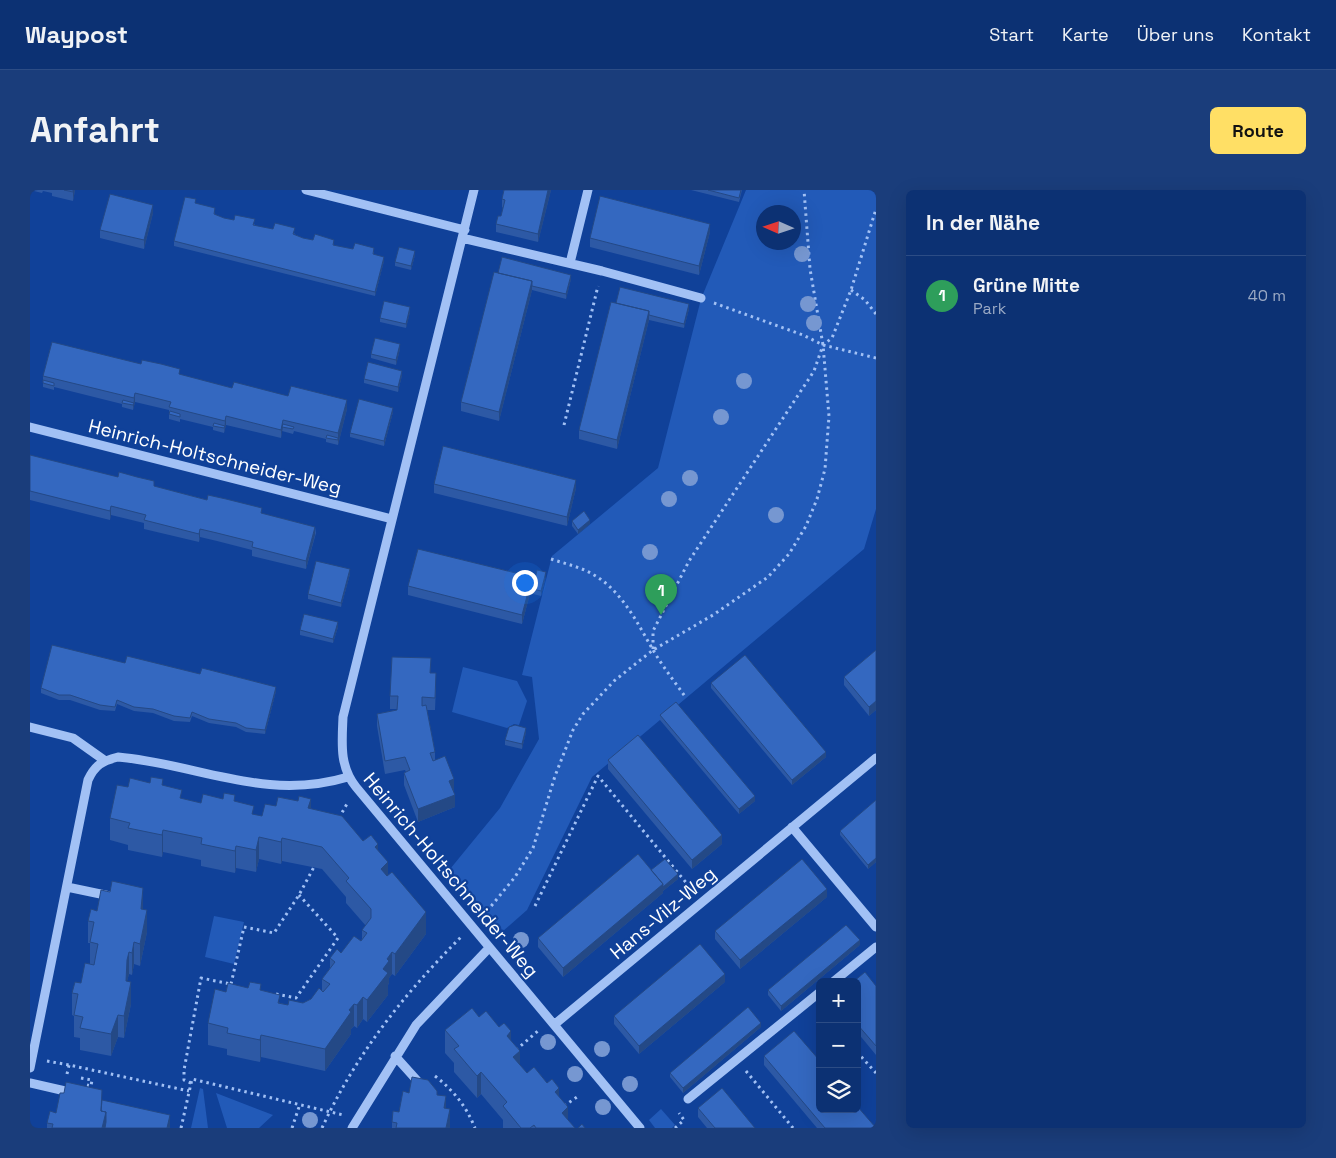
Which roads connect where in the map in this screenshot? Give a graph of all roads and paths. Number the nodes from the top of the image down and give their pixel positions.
1 (306, 190) edge
2 (474, 190) edge
3 (588, 190) edge
4 (804, 190) edge
5 (876, 210) edge
6 (463, 234) junction
7 (570, 264) junction
8 (602, 271) junction
9 (851, 290) junction
10 (701, 298) joint
11 (876, 314) edge
12 (823, 345) junction
13 (876, 358) edge
14 (564, 425) dead end
15 (30, 428) edge
16 (392, 519) junction
17 (551, 559) dead end
18 (653, 650) junction
19 (686, 698) dead end
20 (30, 727) edge
21 (876, 758) edge
22 (104, 760) junction
23 (348, 777) junction
24 (356, 786) junction
25 (336, 822) edge
26 (792, 826) junction
27 (317, 861) edge
28 (67, 887) junction
29 (299, 895) junction
30 (120, 898) edge
31 (702, 902) junction
32 (535, 906) dead end
33 (472, 927) junction
34 (876, 927) edge
35 (876, 947) edge
36 (489, 948) junction
37 (838, 978) edge
38 (231, 984) junction
39 (240, 986) edge
40 (268, 992) edge
41 (816, 995) edge
42 (553, 1022) junction
43 (512, 1046) edge
44 (32, 1055) edge
45 (395, 1056) junction
46 (861, 1056) edge
47 (737, 1060) junction
48 (68, 1065) junction
49 (30, 1068) edge
50 (430, 1072) dead end
51 (876, 1073) edge
52 (191, 1083) junction
53 (30, 1084) edge
54 (82, 1084) edge
55 (189, 1091) junction
56 (87, 1096) edge
57 (430, 1096) edge
58 (577, 1097) dead end
59 (688, 1099) dead end
60 (560, 1102) edge
61 (300, 1104) junction
62 (324, 1109) dead end
63 (684, 1120) dead end
64 (181, 1128) edge
65 (292, 1128) edge
66 (322, 1128) edge
67 (352, 1128) edge
68 (475, 1128) edge
69 (640, 1128) edge
70 (675, 1128) edge
71 (793, 1128) edge

1 - 6 street
2 - 6 street, Heinrich-Holtschneider-Weg
3 - 7 street
4 - 12 path
5 - 9 path
6 - 7 street
6 - 16 street, Heinrich-Holtschneider-Weg
7 - 8 street
8 - 10 street
8 - 14 path
9 - 11 path
9 - 12 path
10 - 12 path
12 - 13 path
12 - 18 path
12 - 18 path
15 - 16 street, Heinrich-Holtschneider-Weg
16 - 23 street, Heinrich-Holtschneider-Weg
17 - 18 path
18 - 19 path
18 - 33 path
20 - 22 street
21 - 26 street, Hans-Vilz-Weg
22 - 23 street
22 - 28 street
23 - 24 street, Heinrich-Holtschneider-Weg
24 - 25 path
24 - 33 street, Heinrich-Holtschneider-Weg
26 - 31 street, Hans-Vilz-Weg
26 - 34 street
27 - 29 path
28 - 30 street
28 - 44 street
29 - 38 path
29 - 40 path
31 - 32 path
31 - 42 street, Hans-Vilz-Weg
33 - 36 street, Heinrich-Holtschneider-Weg
33 - 66 path
35 - 37 street
36 - 42 street, Heinrich-Holtschneider-Weg
36 - 45 street
38 - 39 path
38 - 52 path
41 - 47 street
42 - 43 path
42 - 69 street, Heinrich-Holtschneider-Weg
44 - 48 path
44 - 49 street
45 - 57 street
45 - 67 street
46 - 51 path
47 - 59 street
47 - 71 path
48 - 54 path
48 - 55 path
50 - 68 path
52 - 55 path
52 - 61 path
53 - 56 street
55 - 64 path
58 - 60 path
61 - 62 path
61 - 65 path
63 - 70 path

